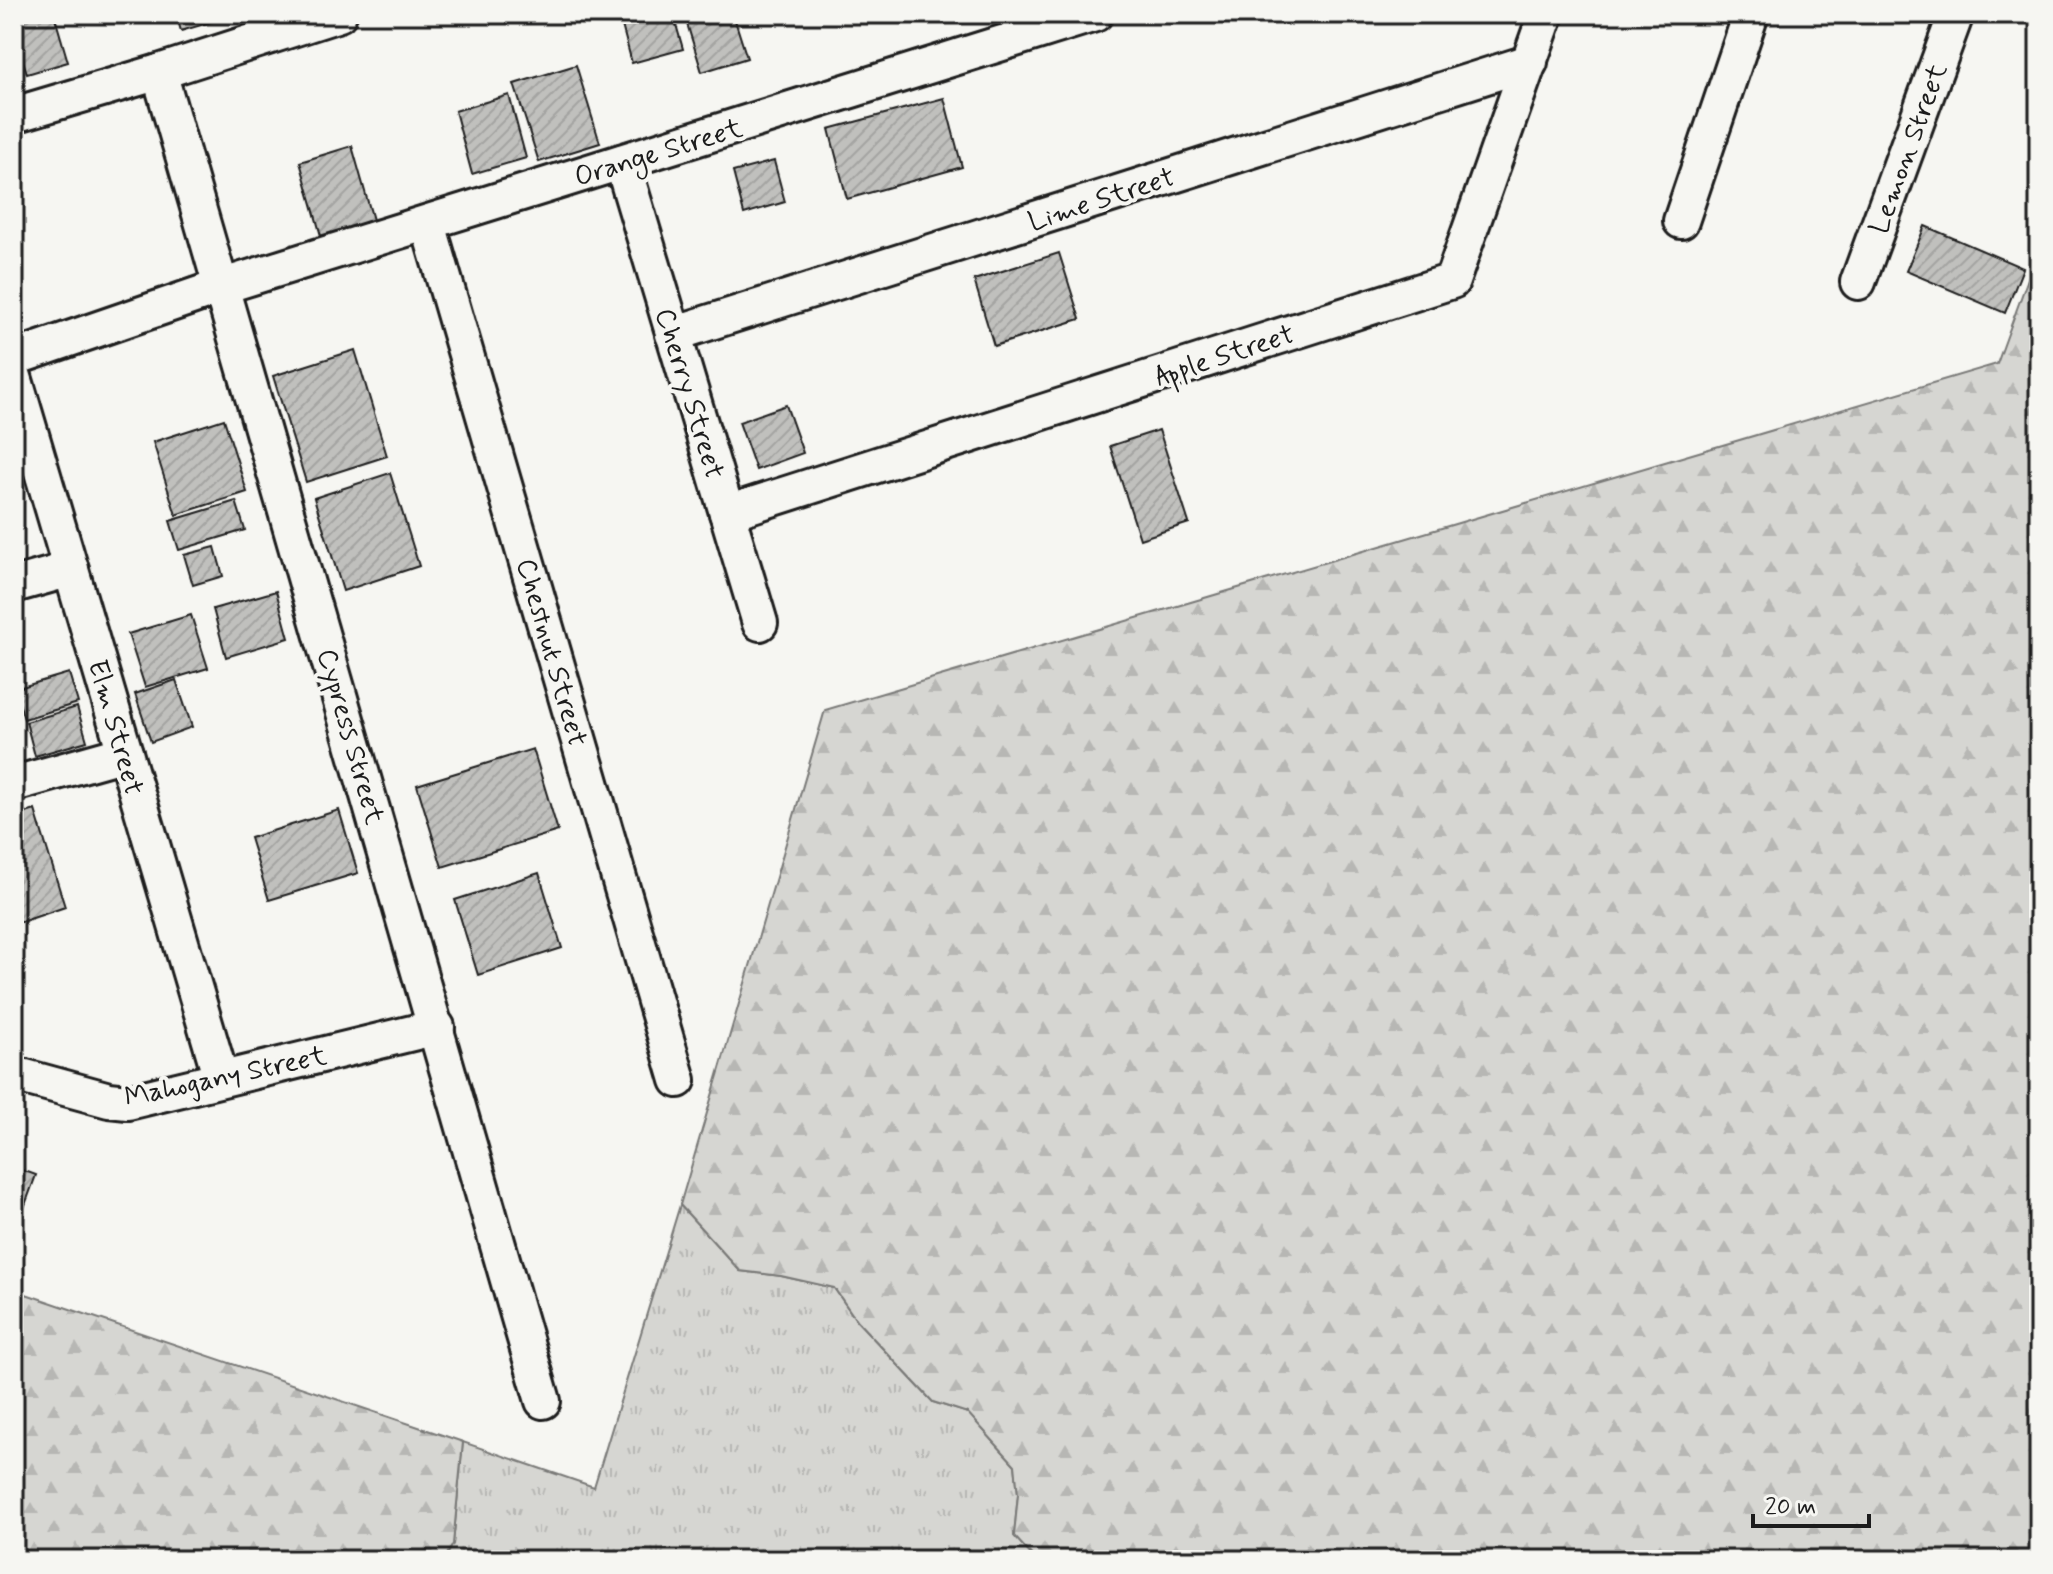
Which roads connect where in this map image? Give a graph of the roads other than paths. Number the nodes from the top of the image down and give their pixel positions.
1 (339, 14) edge
2 (1546, 14) edge
3 (1751, 14) edge
4 (1956, 14) edge
5 (1089, 15) edge
6 (1530, 62) junction
7 (159, 72) junction
8 (14, 115) edge
9 (622, 162) junction
10 (1681, 221) dead end
11 (428, 224) junction
12 (1858, 282) dead end
13 (220, 287) junction
14 (673, 334) junction
15 (14, 358) edge
16 (14, 377) edge
17 (727, 513) junction
18 (71, 569) junction
19 (14, 585) edge
20 (760, 623) dead end
21 (125, 753) junction
22 (14, 784) edge
23 (437, 1027) junction
24 (14, 1074) edge
25 (221, 1078) junction
26 (678, 1080) dead end
27 (543, 1401) dead end

1 - 7 street
2 - 6 street, Apple Street
3 - 10 street
4 - 12 street, Lemon Street
5 - 9 street, Orange Street
6 - 14 street, Lime Street
6 - 17 street, Apple Street
7 - 8 street
7 - 13 street, Cypress Street
9 - 11 street, Orange Street
9 - 14 street, Cherry Street
11 - 13 street, Orange Street
11 - 26 street, Chestnut Street
13 - 15 street, Orange Street
13 - 23 street, Cypress Street
14 - 17 street, Cherry Street
16 - 18 street, Elm Street
17 - 20 street, Cherry Street
18 - 19 street
18 - 21 street, Elm Street
21 - 22 street
21 - 25 street, Elm Street
23 - 25 street, Mahogany Street
23 - 27 street, Cypress Street
24 - 25 street, Mahogany Street

